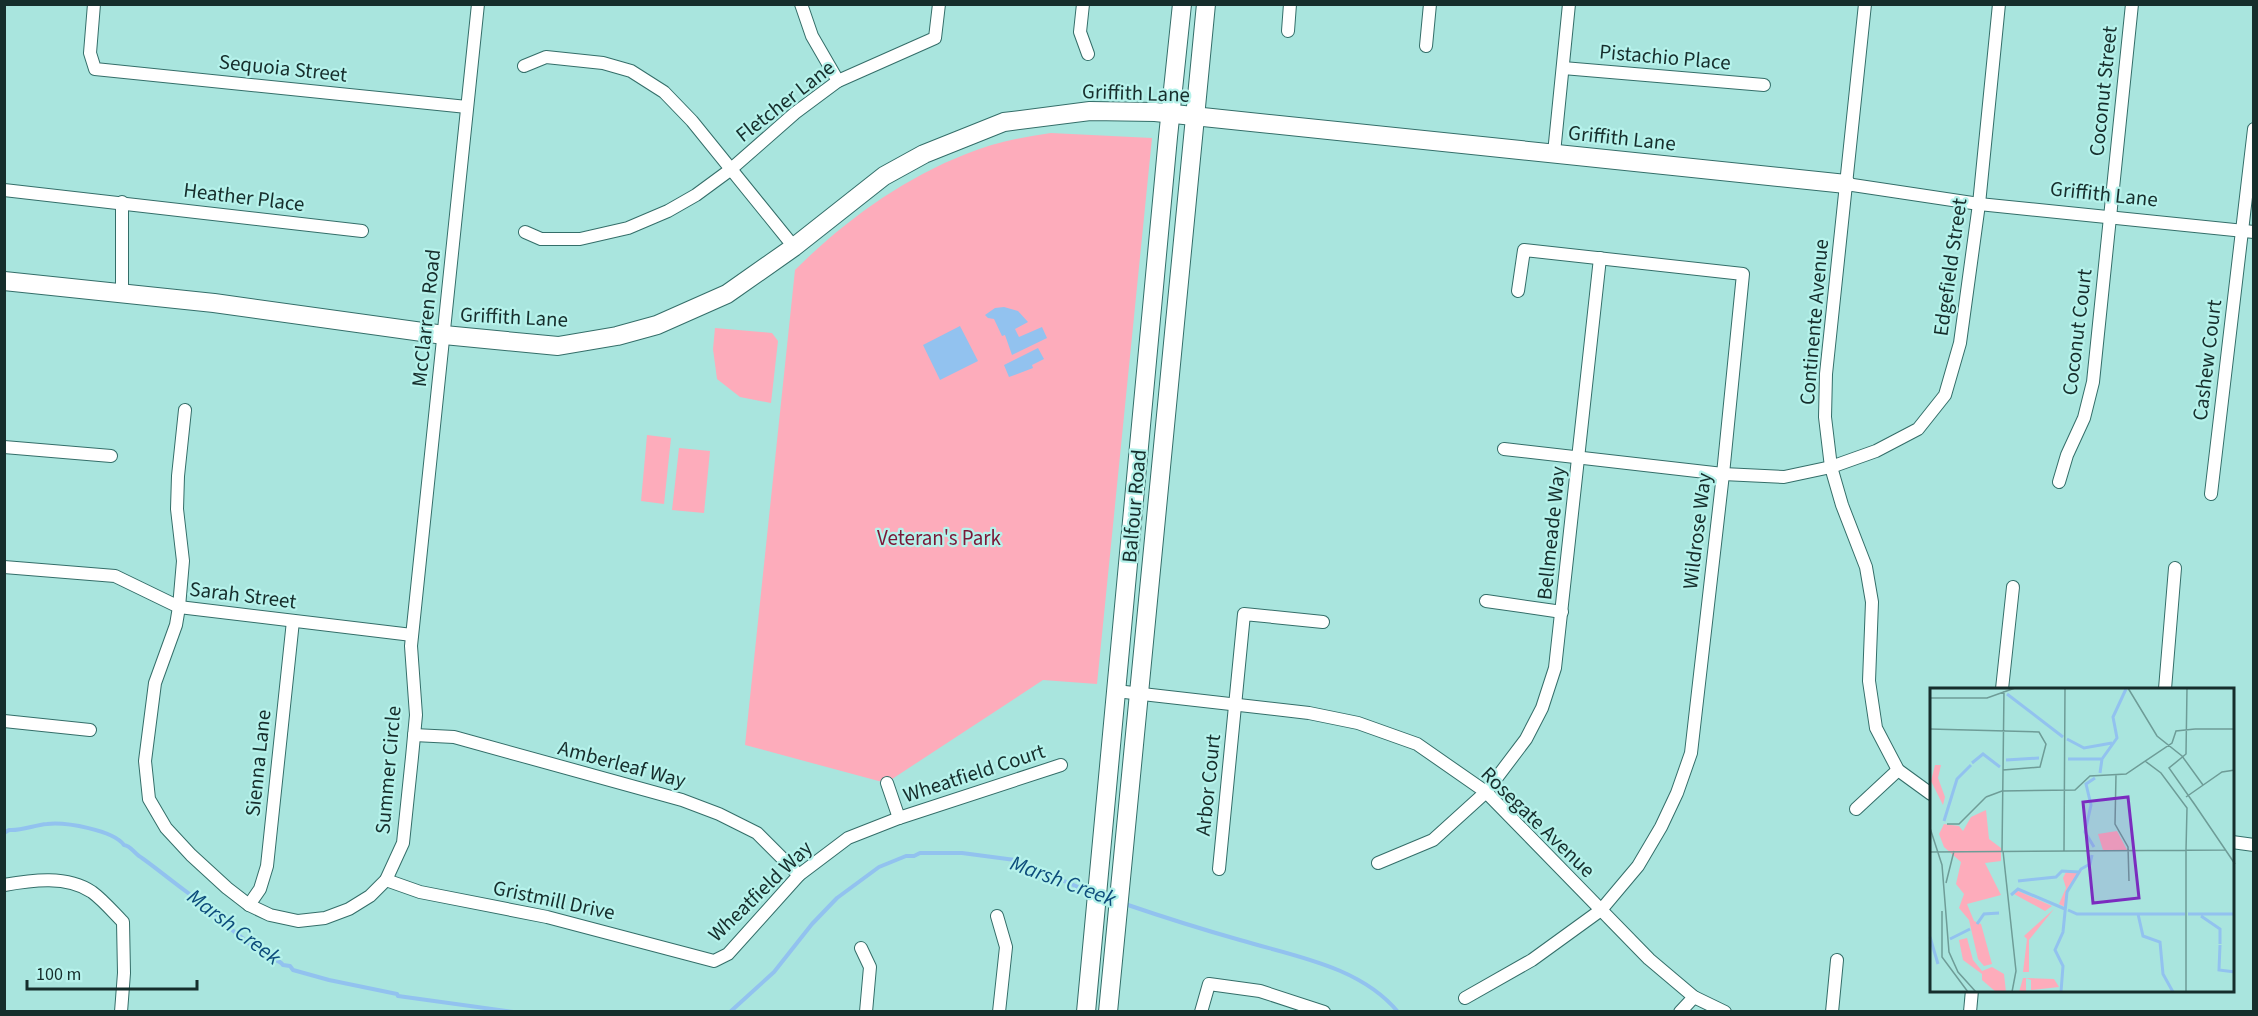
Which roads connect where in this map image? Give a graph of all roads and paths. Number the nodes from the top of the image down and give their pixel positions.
1 (94, 4) edge
2 (478, 4) edge
3 (801, 4) edge
4 (939, 4) edge
5 (1083, 4) edge
6 (1182, 4) edge
7 (1206, 4) edge
8 (1290, 4) edge
9 (1430, 4) edge
10 (1569, 4) edge
11 (1865, 4) edge
12 (1999, 4) edge
13 (2132, 4) edge
14 (1287, 31) dead end
15 (1426, 46) dead end
16 (1088, 54) dead end
17 (524, 66) dead end
18 (1563, 68) junction
19 (838, 81) junction
20 (1764, 85) dead end
21 (467, 107) junction
22 (1170, 114) junction
23 (1194, 116) junction
24 (2253, 129) edge
25 (1554, 153) junction
26 (730, 170) junction
27 (1846, 184) junction
28 (4, 190) edge
29 (122, 202) junction
30 (1979, 204) junction
31 (2110, 217) junction
32 (362, 231) dead end
33 (2248, 231) edge
34 (525, 232) dead end
35 (794, 247) junction
36 (1600, 258) junction
37 (4, 281) edge
38 (1518, 291) dead end
39 (122, 293) junction
40 (444, 335) junction
41 (185, 410) dead end
42 (4, 447) edge
43 (1504, 449) dead end
44 (111, 456) dead end
45 (1579, 458) junction
46 (1832, 467) junction
47 (1724, 474) junction
48 (2059, 482) dead end
49 (2211, 494) dead end
50 (4, 567) edge
51 (2175, 568) dead end
52 (2013, 587) dead end
53 (1486, 601) dead end
54 (179, 608) junction
55 (1562, 612) junction
56 (293, 621) junction
57 (1323, 622) dead end
58 (412, 635) junction
59 (2002, 688) edge
60 (2165, 688) edge
61 (1116, 691) junction
62 (1138, 693) junction
63 (1235, 705) junction
64 (4, 721) edge
65 (90, 730) dead end
66 (414, 735) junction
67 (1061, 765) dead end
68 (1898, 770) junction
69 (887, 783) dead end
70 (1486, 792) junction
71 (1930, 793) edge
72 (1856, 808) dead end
73 (899, 818) junction
74 (2234, 842) edge
75 (2253, 845) edge
76 (1378, 863) dead end
77 (1219, 869) dead end
78 (799, 875) junction
79 (386, 880) junction
80 (4, 885) edge
81 (249, 905) junction
82 (1601, 910) junction
83 (997, 916) dead end
84 (861, 948) dead end
85 (1837, 960) dead end
86 (714, 961) joint
87 (1972, 992) edge
88 (1694, 997) junction
89 (1465, 998) dead end
90 (121, 1011) edge
91 (866, 1011) edge
92 (999, 1011) edge
93 (1086, 1011) edge
94 (1108, 1011) edge
95 (1201, 1011) edge
96 (1324, 1011) edge
97 (1680, 1011) edge
98 (1725, 1011) edge
99 (1832, 1011) edge
100 (1970, 1011) edge

1 - 21 street, Sequoia Street
2 - 21 street, McClarren Road
3 - 19 street
4 - 19 street, Fletcher Lane
5 - 16 street
6 - 22 main road, Balfour Road
7 - 23 main road, Balfour Road
8 - 14 street
9 - 15 street
10 - 18 street
11 - 27 street, Continente Avenue
12 - 30 street, Edgefield Street
13 - 31 street, Coconut Street
17 - 26 street
18 - 20 street, Pistachio Place
18 - 25 street
19 - 26 street, Fletcher Lane
21 - 40 street, McClarren Road
22 - 23 main road, Griffith Lane
22 - 35 main road, Griffith Lane
22 - 61 main road, Balfour Road
23 - 25 main road, Griffith Lane
23 - 62 main road, Balfour Road
24 - 33 street, Cashew Court
25 - 27 main road, Griffith Lane
26 - 34 street, Fletcher Lane
26 - 35 street
27 - 30 street, Griffith Lane
27 - 46 street, Continente Avenue
28 - 29 street, Heather Place
29 - 32 street, Heather Place
29 - 39 street
30 - 31 street, Griffith Lane
30 - 46 street, Edgefield Street
31 - 33 street, Griffith Lane
31 - 48 street, Coconut Court
33 - 49 street, Cashew Court
35 - 40 main road, Griffith Lane
36 - 38 street
36 - 45 street, Bellmeade Way
36 - 47 street, Wildrose Way
37 - 39 main road, Griffith Lane
39 - 40 main road, Griffith Lane
40 - 58 street, McClarren Road
41 - 54 street, Summer Circle
42 - 44 street
43 - 45 street, Edgefield Street
45 - 47 street, Edgefield Street
45 - 55 street, Bellmeade Way
46 - 47 street, Edgefield Street
46 - 68 street, Continente Avenue
47 - 82 street, Wildrose Way
50 - 54 street, Sarah Street
51 - 60 street
52 - 59 street
53 - 55 street
54 - 56 street, Sarah Street
54 - 81 street, Summer Circle
55 - 70 street, Bellmeade Way
56 - 58 street, Sarah Street
56 - 81 street, Sienna Lane
57 - 63 street, Arbor Court
58 - 66 street, Summer Circle
61 - 62 street, Rosegate Avenue
61 - 93 main road, Balfour Road
62 - 63 street, Rosegate Avenue
62 - 94 main road, Balfour Road
63 - 70 street, Rosegate Avenue
63 - 77 street, Arbor Court
64 - 65 street
66 - 78 street, Amberleaf Way
66 - 79 street, Summer Circle
67 - 73 street, Wheatfield Court
68 - 71 street, Continente Avenue
68 - 72 street
69 - 73 street
70 - 76 street, Bellmeade Way
70 - 82 street, Rosegate Avenue
73 - 78 street, Wheatfield Way
74 - 75 street
78 - 86 street, Wheatfield Way
79 - 81 street, Summer Circle
79 - 86 street, Gristmill Drive
80 - 90 street
82 - 88 street, Rosegate Avenue
82 - 89 street, Wildrose Way
83 - 92 street
84 - 91 street
85 - 99 street
87 - 100 street
88 - 97 street
88 - 98 street, Rosegate Avenue
95 - 96 street

